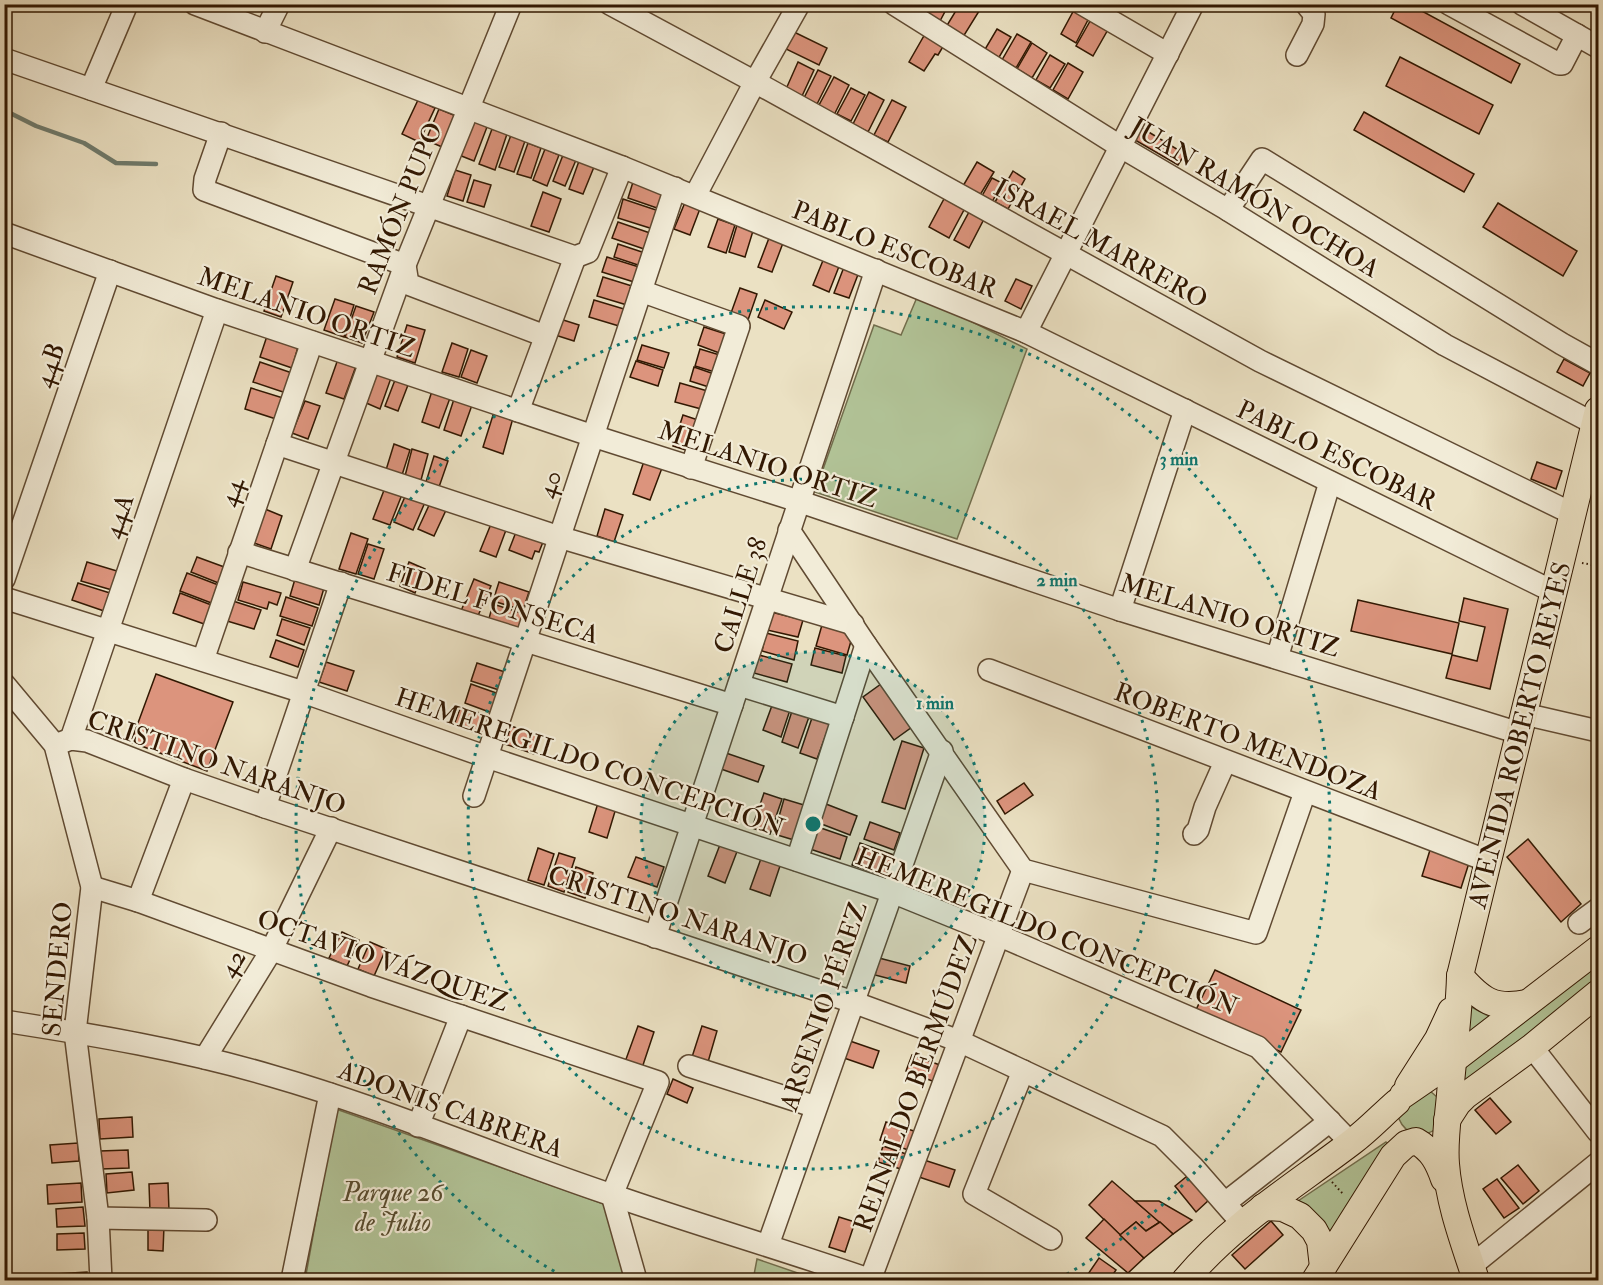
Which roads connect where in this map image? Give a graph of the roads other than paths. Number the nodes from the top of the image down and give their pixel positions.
1 (127, 4) edge
2 (195, 4) edge
3 (279, 4) edge
4 (511, 4) edge
5 (610, 4) edge
6 (799, 4) edge
7 (894, 4) edge
8 (1082, 4) edge
9 (1193, 4) edge
10 (1306, 4) edge
11 (1449, 4) edge
12 (1522, 4) edge
13 (265, 32) junction
14 (1577, 35) junction
15 (1599, 47) edge
16 (1168, 54) junction
17 (1297, 56) dead end
18 (4, 58) edge
19 (755, 82) junction
20 (91, 89) junction
21 (469, 108) junction
22 (221, 133) junction
23 (1121, 147) junction
24 (622, 167) junction
25 (675, 188) junction
26 (695, 196) junction
27 (428, 206) junction
28 (1228, 210) junction
29 (4, 233) edge
30 (1066, 254) junction
31 (574, 257) junction
32 (405, 265) junction
33 (876, 270) junction
34 (110, 271) junction
35 (640, 291) junction
36 (217, 310) junction
37 (1026, 332) junction
38 (545, 336) junction
39 (312, 342) junction
40 (369, 362) junction
41 (1599, 363) edge
42 (1185, 410) junction
43 (518, 411) junction
44 (1596, 426) edge
45 (593, 436) junction
46 (277, 444) junction
47 (332, 463) junction
48 (690, 468) junction
49 (1330, 482) junction
50 (798, 501) junction
51 (1573, 514) junction
52 (789, 530) junction
53 (559, 537) junction
54 (239, 552) junction
55 (295, 570) junction
56 (4, 579) edge
57 (340, 584) junction
58 (1554, 592) junction
59 (4, 598) edge
60 (767, 599) junction
61 (1120, 610) junction
62 (854, 624) junction
63 (107, 631) junction
64 (525, 641) junction
65 (866, 645) junction
66 (1277, 658) junction
67 (203, 660) junction
68 (989, 670) dead end
69 (4, 684) edge
70 (739, 685) junction
71 (303, 693) junction
72 (732, 705) junction
73 (843, 717) junction
74 (1522, 724) junction
75 (1599, 731) edge
76 (63, 742) junction
77 (942, 751) junction
78 (487, 757) junction
79 (1225, 762) junction
80 (184, 778) junction
81 (1305, 792) junction
82 (474, 796) dead end
83 (265, 807) junction
84 (692, 825) junction
85 (331, 828) junction
86 (1194, 834) dead end
87 (797, 860) junction
88 (1488, 861) junction
89 (1023, 870) junction
90 (92, 887) junction
91 (892, 892) junction
92 (138, 901) junction
93 (1599, 909) edge
94 (1579, 923) dead end
95 (998, 935) junction
96 (656, 937) junction
97 (1599, 949) edge
98 (271, 951) junction
99 (1460, 976) junction
100 (1599, 993) edge
101 (853, 1002) junction
102 (1527, 1003) junction
103 (461, 1016) junction
104 (4, 1022) edge
105 (75, 1032) junction
106 (959, 1041) junction
107 (1532, 1047) junction
108 (205, 1058) junction
109 (1451, 1062) junction
110 (689, 1066) dead end
111 (1023, 1071) junction
112 (330, 1094) junction
113 (1400, 1098) junction
114 (816, 1107) junction
115 (1447, 1120) junction
116 (1330, 1121) junction
117 (418, 1126) junction
118 (1599, 1132) edge
119 (1416, 1141) junction
120 (1351, 1143) junction
121 (1599, 1163) edge
122 (612, 1196) junction
123 (1451, 1196) junction
124 (1225, 1203) junction
125 (1263, 1207) junction
126 (98, 1218) junction
127 (206, 1220) dead end
128 (1242, 1223) junction
129 (1051, 1239) dead end
130 (768, 1245) junction
131 (1474, 1273) edge
132 (1319, 1274) edge
133 (870, 1280) edge
134 (101, 1281) edge
135 (292, 1281) edge
136 (636, 1281) edge
137 (1185, 1281) edge

1 - 20 street
2 - 13 street, PABLO ESCOBAR
3 - 13 street
4 - 21 street, RAMÓN PUPO
5 - 19 street, ISRAEL MARRERO
6 - 19 street
7 - 23 street, JUAN RAMÓN OCHOA
8 - 16 street
9 - 16 street
10 - 17 street
11 - 14 street
12 - 14 street
13 - 21 street, PABLO ESCOBAR
14 - 15 street
16 - 23 street
18 - 20 street
19 - 26 street
19 - 30 street, ISRAEL MARRERO
20 - 22 street
21 - 24 street, PABLO ESCOBAR
21 - 27 street, RAMÓN PUPO
22 - 27 street
22 - 32 street
23 - 28 street, JUAN RAMÓN OCHOA
23 - 30 street
24 - 25 street, PABLO ESCOBAR
24 - 31 street
25 - 26 street, PABLO ESCOBAR
25 - 35 street, 40
26 - 33 street, PABLO ESCOBAR
27 - 31 street
27 - 32 street, RAMÓN PUPO
28 - 41 street
28 - 44 street, JUAN RAMÓN OCHOA
29 - 34 street, MELANIO ORTIZ
30 - 37 street
30 - 51 street, ISRAEL MARRERO
31 - 38 street
32 - 38 street
32 - 40 street, RAMÓN PUPO
33 - 37 street, PABLO ESCOBAR
33 - 50 street, CALLE 38
34 - 36 street, MELANIO ORTIZ
34 - 56 street, 44B
35 - 45 street, 40
35 - 48 street
36 - 39 street, MELANIO ORTIZ
36 - 63 street, 44A
37 - 42 street, PABLO ESCOBAR
38 - 43 street
39 - 40 street, MELANIO ORTIZ
39 - 46 street, 44
40 - 43 street, MELANIO ORTIZ
40 - 47 street, RAMÓN PUPO
42 - 49 street, PABLO ESCOBAR
42 - 61 street
43 - 45 street, MELANIO ORTIZ
44 - 51 main road, AVENIDA ROBERTO REYES
45 - 48 street, MELANIO ORTIZ
45 - 53 street, 40
46 - 47 street
46 - 54 street, 44
47 - 53 street
47 - 55 street, RAMÓN PUPO
48 - 50 street, MELANIO ORTIZ
49 - 58 street, PABLO ESCOBAR
49 - 66 street
50 - 52 street, CALLE 38
50 - 61 street, MELANIO ORTIZ
51 - 58 main road, AVENIDA ROBERTO REYES
52 - 60 street, CALLE 38
52 - 62 street
53 - 60 street
53 - 64 street, 40
54 - 55 street, FIDEL FONSECA
54 - 67 street, 44
55 - 57 street, FIDEL FONSECA
57 - 64 street, FIDEL FONSECA
57 - 71 street
58 - 74 main road, AVENIDA ROBERTO REYES
59 - 63 street, HEMEREGILDO CONCEPCIÓN
60 - 62 street
60 - 70 street, CALLE 38
61 - 66 street, MELANIO ORTIZ
62 - 65 street
63 - 67 street, HEMEREGILDO CONCEPCIÓN
63 - 76 street, 44A
64 - 72 street, FIDEL FONSECA
64 - 78 street, 40
65 - 73 street
65 - 77 street
66 - 74 street, MELANIO ORTIZ
67 - 71 street, HEMEREGILDO CONCEPCIÓN
68 - 79 street, ROBERTO MENDOZA
69 - 76 street, SENDERO
70 - 72 street, CALLE 38
70 - 73 street
71 - 78 street, HEMEREGILDO CONCEPCIÓN
71 - 83 street
72 - 84 street, CALLE 38
73 - 87 street
74 - 75 street, MELANIO ORTIZ
74 - 88 main road, AVENIDA ROBERTO REYES
76 - 80 street, CRISTINO NARANJO
76 - 90 street, SENDERO
77 - 89 street
77 - 91 street, ARSENIO PÉREZ
78 - 82 street, 40
78 - 84 street, HEMEREGILDO CONCEPCIÓN
79 - 81 street, ROBERTO MENDOZA
79 - 86 street
80 - 83 street, CRISTINO NARANJO
80 - 92 street
81 - 88 street, ROBERTO MENDOZA
81 - 89 street
83 - 85 street, CRISTINO NARANJO
84 - 87 street, HEMEREGILDO CONCEPCIÓN
84 - 96 street, CALLE 38
85 - 96 street, CRISTINO NARANJO
85 - 98 street, 42
87 - 91 street, HEMEREGILDO CONCEPCIÓN
88 - 99 main road, AVENIDA ROBERTO REYES
89 - 95 street, REINALDO BERMÚDEZ
90 - 92 street, OCTAVIO VÁZQUEZ
90 - 105 street, SENDERO
91 - 95 street, HEMEREGILDO CONCEPCIÓN
91 - 101 street, ARSENIO PÉREZ
92 - 98 street, OCTAVIO VÁZQUEZ
93 - 94 street
95 - 106 street, REINALDO BERMÚDEZ
95 - 116 street, HEMEREGILDO CONCEPCIÓN
96 - 101 street, CRISTINO NARANJO
97 - 102 main road
98 - 103 street, OCTAVIO VÁZQUEZ
98 - 108 street, 42
99 - 102 main road
99 - 109 main road, AVENIDA ROBERTO REYES
99 - 113 main road
100 - 107 main road
101 - 106 street, CRISTINO NARANJO
101 - 114 street, ARSENIO PÉREZ
102 - 109 main road
103 - 117 street
103 - 122 street, OCTAVIO VÁZQUEZ
104 - 105 street, ADONIS CABRERA
105 - 108 street, ADONIS CABRERA
105 - 126 street, SENDERO
106 - 111 street, CRISTINO NARANJO
106 - 133 street, REINALDO BERMÚDEZ
107 - 115 main road
107 - 118 street
108 - 112 street, ADONIS CABRERA
109 - 113 main road
109 - 115 main road, AVENIDA ROBERTO REYES
110 - 114 street
111 - 124 street, CRISTINO NARANJO
111 - 129 street
112 - 117 street, ADONIS CABRERA
112 - 135 street
113 - 115 main road
113 - 119 main road
113 - 120 main road
114 - 130 street, ARSENIO PÉREZ
115 - 119 main road
115 - 123 main road, AVENIDA ROBERTO REYES
116 - 120 street, HEMEREGILDO CONCEPCIÓN
116 - 124 street
117 - 122 street, ADONIS CABRERA
119 - 123 main road
119 - 132 main road
120 - 125 main road
121 - 131 street
122 - 130 street, ADONIS CABRERA
122 - 136 street
123 - 131 main road
124 - 128 street, CRISTINO NARANJO
125 - 128 main road
125 - 132 main road
126 - 127 street
126 - 134 street, SENDERO
128 - 137 main road
130 - 133 street, ADONIS CABRERA

